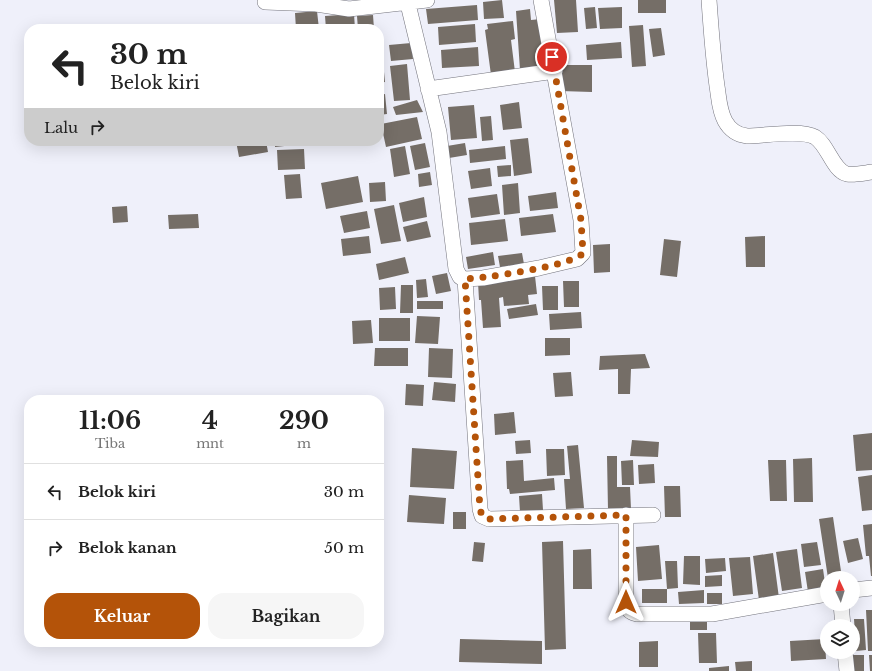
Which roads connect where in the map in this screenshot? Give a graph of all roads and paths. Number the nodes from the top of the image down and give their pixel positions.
1 (427, 0) edge
2 (542, 0) edge
3 (709, 0) edge
4 (265, 2) dead end
5 (408, 2) edge
6 (554, 71) junction
7 (428, 89) junction
8 (872, 172) edge
9 (465, 279) junction
10 (626, 515) junction
11 (653, 515) dead end
12 (872, 588) edge
13 (860, 589) edge
14 (820, 595) edge
15 (846, 659) edge
16 (847, 671) edge

1 - 5 street
2 - 6 street
3 - 8 street
4 - 5 street
5 - 7 street
6 - 7 street
6 - 9 street
7 - 9 street
9 - 10 street
10 - 11 street
10 - 14 street
12 - 13 street
15 - 16 street

